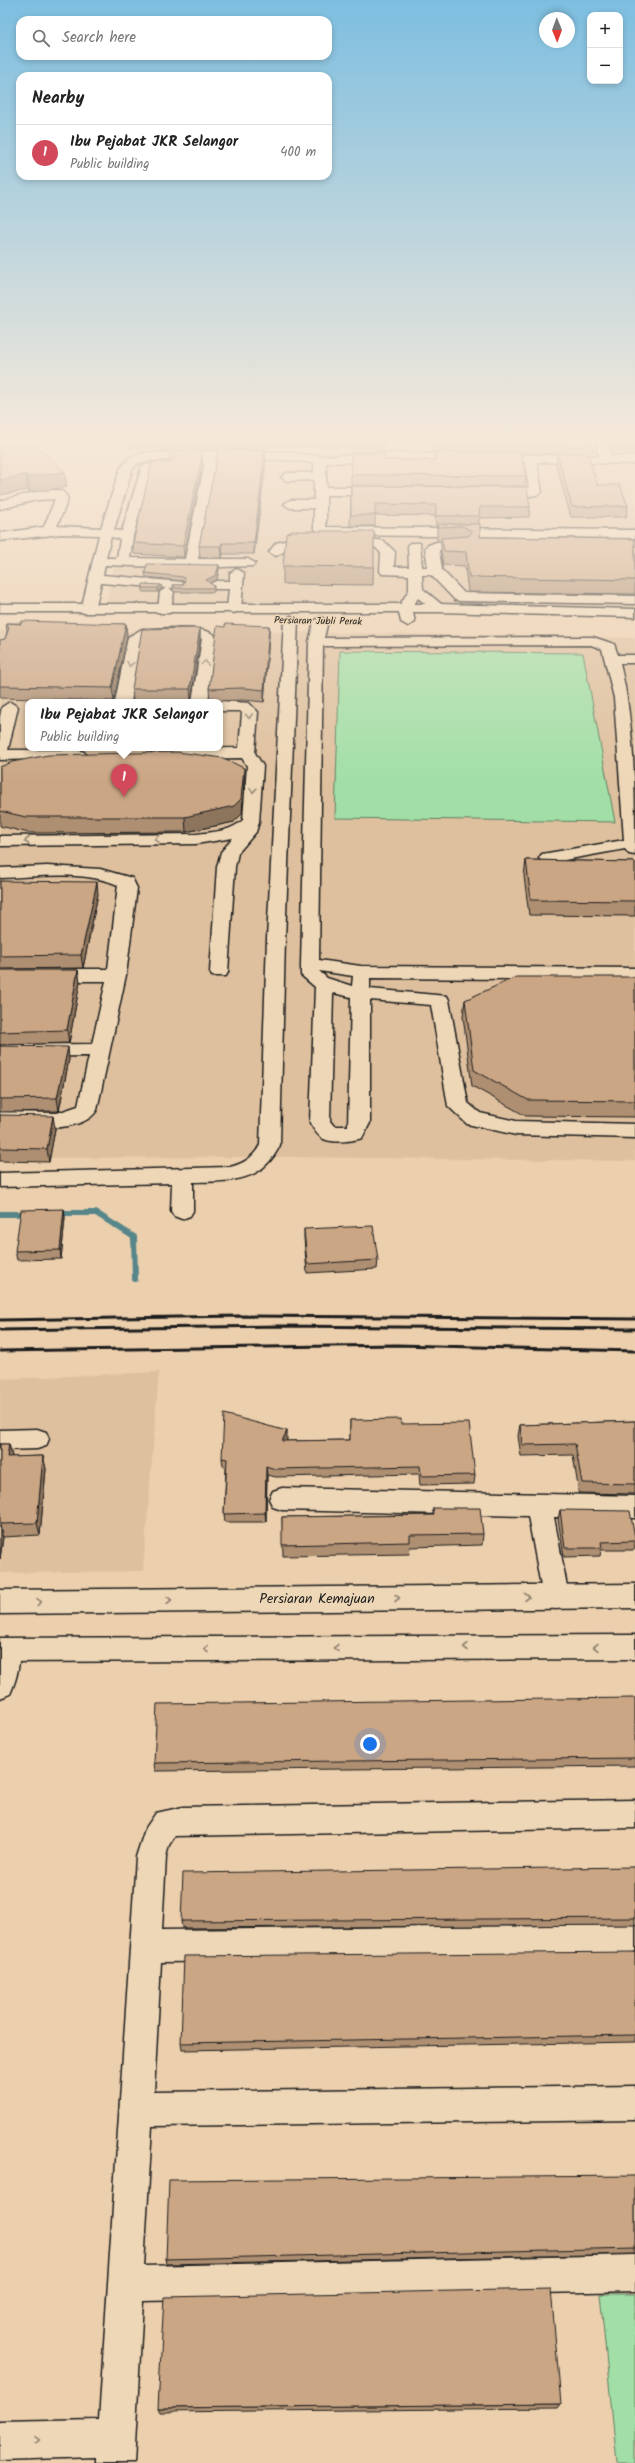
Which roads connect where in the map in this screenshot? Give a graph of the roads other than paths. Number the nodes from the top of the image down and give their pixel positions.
1 (102, 553) edge
2 (124, 553) edge
3 (192, 553) edge
4 (388, 553) edge
5 (415, 553) edge
6 (433, 553) edge
7 (99, 562) junction
8 (123, 563) junction
9 (248, 563) dead end
10 (190, 564) junction
11 (435, 571) junction
12 (415, 572) junction
13 (95, 578) junction
14 (215, 585) edge
15 (416, 590) junction
16 (635, 600) edge
17 (0, 608) edge
18 (439, 608) junction
19 (234, 609) junction
20 (88, 610) junction
21 (165, 610) junction
22 (635, 612) edge
23 (406, 615) junction
24 (0, 620) edge
25 (290, 620) junction
26 (321, 621) junction
27 (424, 622) dead end
28 (454, 622) dead end
29 (635, 625) edge
30 (316, 642) junction
31 (612, 659) junction
32 (635, 659) edge
33 (125, 699) edge
34 (200, 699) edge
35 (223, 706) edge
36 (11, 707) edge
37 (0, 751) edge
38 (214, 753) junction
39 (247, 753) junction
40 (95, 754) edge
41 (143, 754) edge
42 (0, 755) edge
43 (0, 768) edge
44 (84, 768) edge
45 (154, 768) edge
46 (632, 779) edge
47 (251, 822) junction
48 (0, 841) edge
49 (634, 847) edge
50 (548, 858) dead end
51 (0, 873) edge
52 (310, 964) junction
53 (219, 972) dead end
54 (361, 972) junction
55 (438, 973) junction
56 (635, 974) edge
57 (0, 975) edge
58 (117, 975) junction
59 (324, 986) junction
60 (361, 993) junction
61 (440, 1000) junction
62 (100, 1050) junction
63 (0, 1051) edge
64 (0, 1119) edge
65 (635, 1131) edge
66 (183, 1175) junction
67 (0, 1180) edge
68 (182, 1211) dead end
69 (37, 1439) dead end
70 (0, 1440) edge
71 (282, 1499) dead end
72 (539, 1506) junction
73 (635, 1507) edge
74 (635, 1596) edge
75 (556, 1597) junction
76 (0, 1602) edge
77 (635, 1647) edge
78 (3, 1650) edge
79 (0, 1685) edge
80 (635, 1814) edge
81 (635, 1941) edge
82 (146, 1946) junction
83 (635, 2103) edge
84 (136, 2109) junction
85 (635, 2273) edge
86 (124, 2284) junction
87 (0, 2441) edge
88 (116, 2450) edge

1 - 7 street
2 - 8 street
3 - 10 street
4 - 12 street
5 - 12 street
6 - 11 street
7 - 8 street
7 - 13 street
8 - 10 street
9 - 10 street
11 - 12 street
11 - 16 street
12 - 15 street
13 - 20 street
13 - 21 street
14 - 19 street
15 - 18 street
15 - 23 street
17 - 20 street, Persiaran Jubli Perak
18 - 22 street, Persiaran Jubli Perak
18 - 23 street, Persiaran Jubli Perak
19 - 21 street, Persiaran Jubli Perak
19 - 23 street, Persiaran Jubli Perak
20 - 21 street, Persiaran Jubli Perak
23 - 26 street, Persiaran Jubli Perak
23 - 27 street, Persiaran Jubli Perak
24 - 25 street, Persiaran Jubli Perak
25 - 26 street, Persiaran Jubli Perak
25 - 66 street
26 - 30 street
28 - 29 street
30 - 31 street
30 - 52 street
31 - 32 street
31 - 46 street
34 -> 33 street
35 -> 39 street
36 - 37 street
38 - 39 street
38 - 41 street
38 - 45 street
39 -> 47 street
40 - 42 street
43 - 44 street
46 - 49 street
47 -> 48 street
47 - 53 street
49 - 50 street
51 - 58 street
52 - 54 street
52 - 59 street
54 - 55 street
54 - 60 street
55 - 56 street
55 - 61 street
57 - 58 street
58 - 62 street
59 - 60 street
59 - 60 street
60 - 61 street
61 - 65 street
62 - 63 street
62 - 64 street
66 - 67 street
66 - 68 street
69 - 70 street
71 - 72 street
72 - 73 street
72 - 75 street
74 - 75 street, Persiaran Kemajuan
76 -> 75 street, Persiaran Kemajuan
77 -> 78 street
78 - 79 street
80 - 82 street
81 - 82 street
82 - 84 street
83 - 84 street
84 - 86 street
85 - 86 street
86 - 88 street
87 -> 88 street

